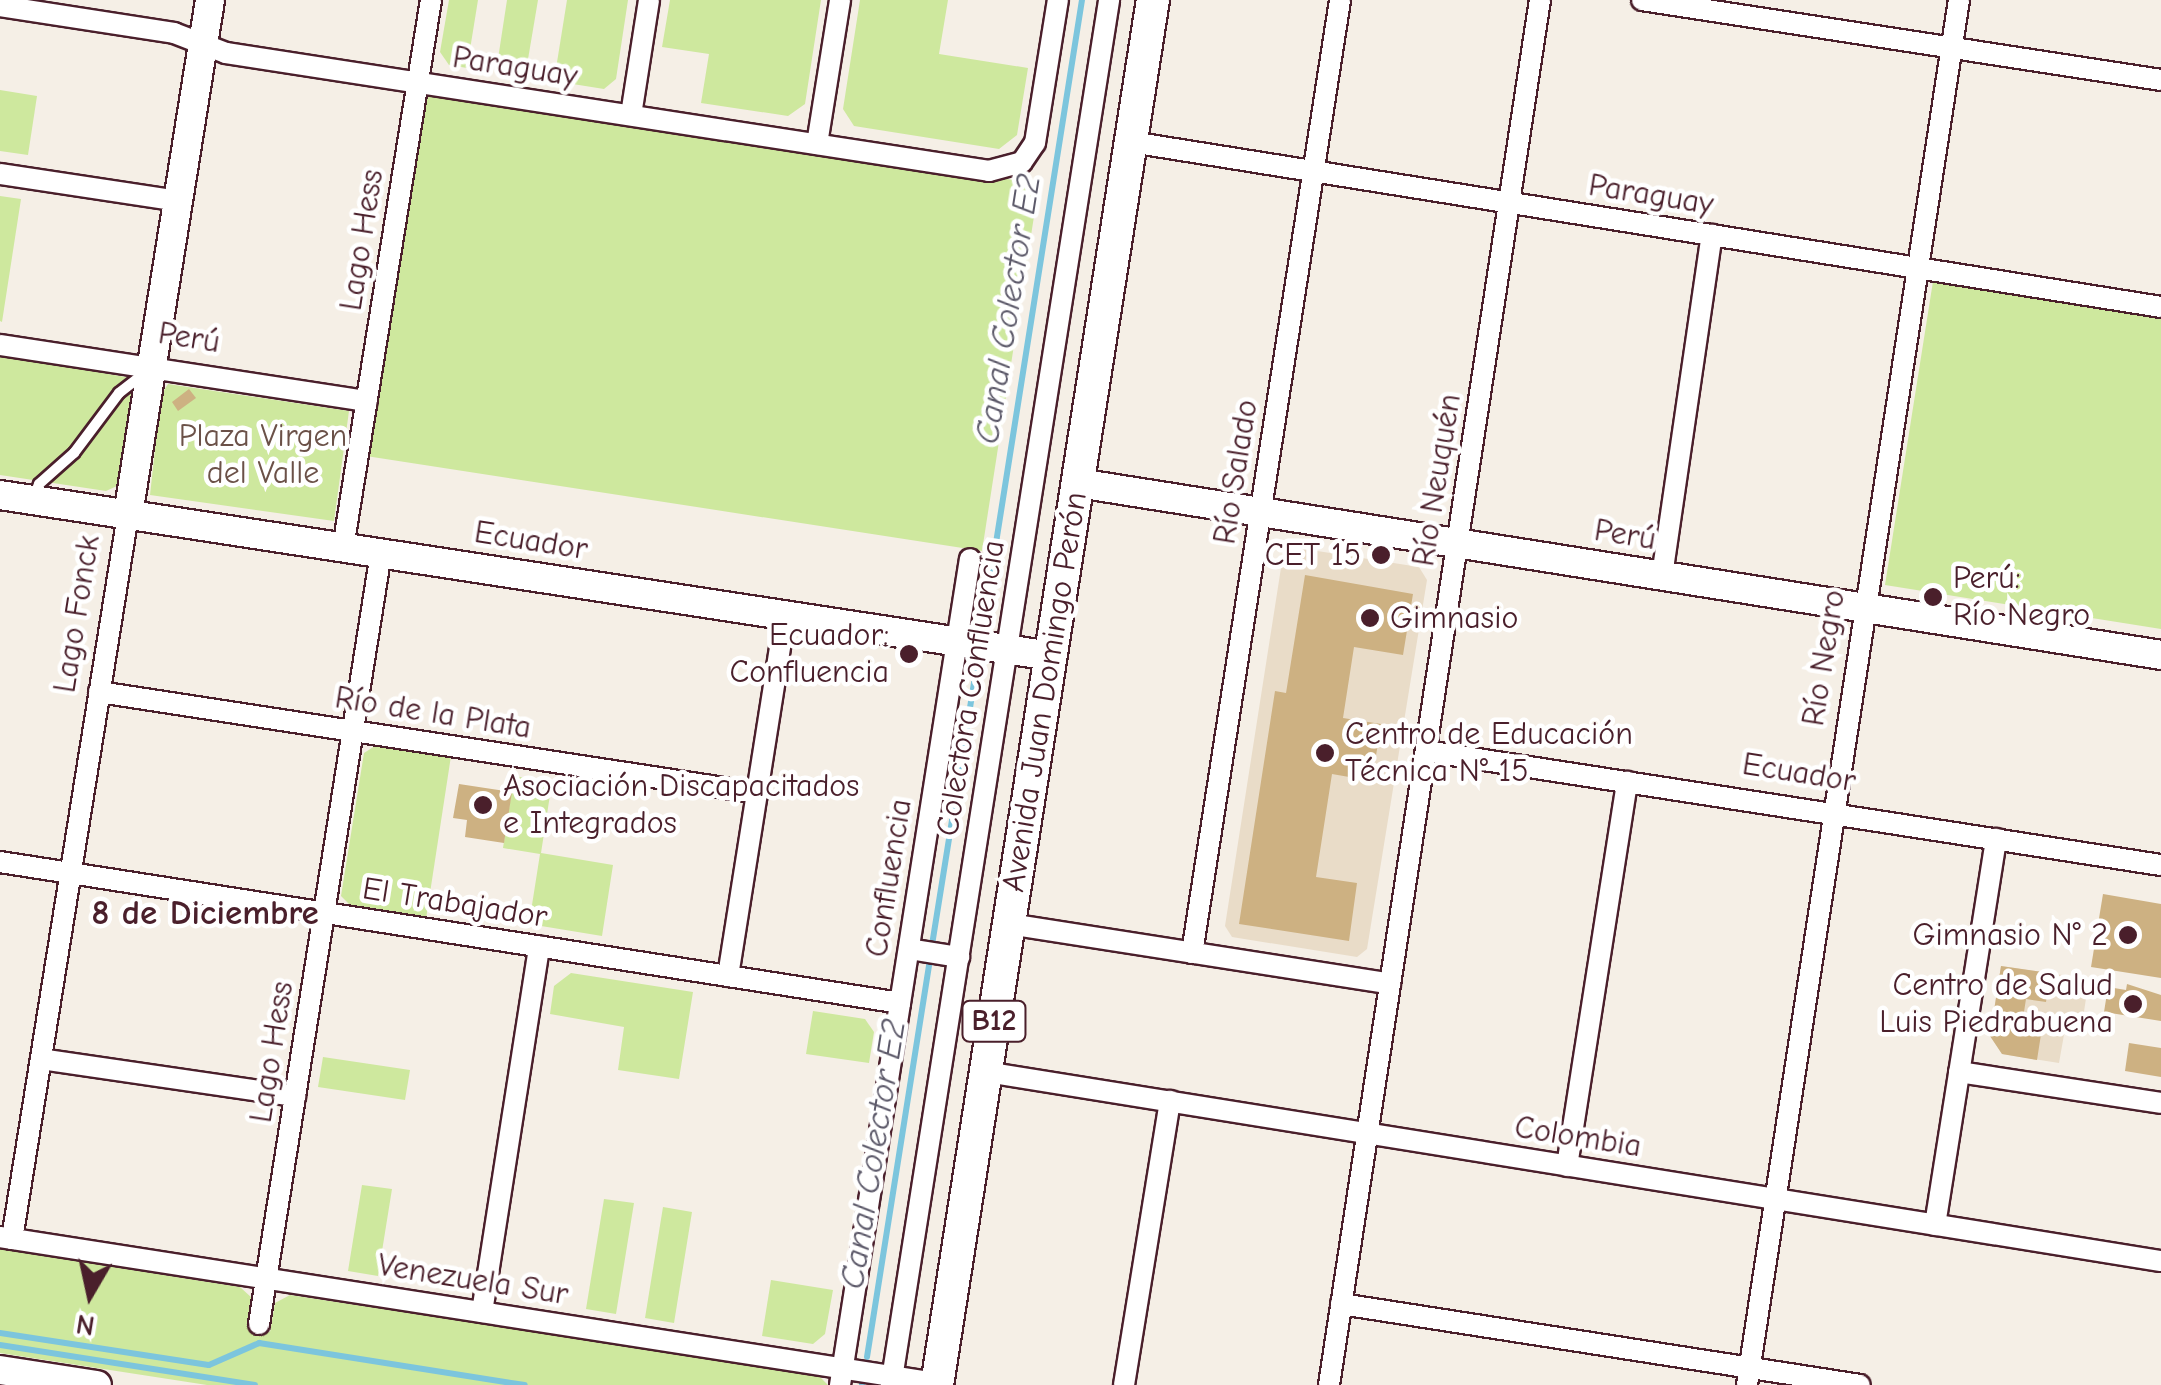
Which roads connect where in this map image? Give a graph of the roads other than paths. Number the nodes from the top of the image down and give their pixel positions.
1 (210, 0) edge
2 (431, 0) edge
3 (649, 0) edge
4 (840, 0) edge
5 (1058, 0) edge
6 (1109, 0) edge
7 (1154, 0) edge
8 (1340, 0) edge
9 (1540, 0) edge
10 (1642, 0) edge
11 (1959, 0) edge
12 (0, 6) edge
13 (1749, 8) edge
14 (203, 44) junction
15 (1952, 48) junction
16 (2161, 77) edge
17 (418, 82) junction
18 (631, 115) junction
19 (1131, 142) junction
20 (818, 144) junction
21 (1313, 171) junction
22 (0, 174) edge
23 (178, 202) junction
24 (1509, 202) junction
25 (1712, 235) junction
26 (1917, 268) junction
27 (2161, 307) edge
28 (0, 345) edge
29 (151, 368) junction
30 (366, 400) junction
31 (1078, 483) junction
32 (0, 495) edge
33 (33, 500) junction
34 (1260, 512) junction
35 (128, 515) junction
36 (1457, 544) junction
37 (343, 548) junction
38 (380, 554) junction
39 (970, 559) dead end
40 (1662, 576) junction
41 (1861, 608) junction
42 (785, 616) junction
43 (957, 642) junction
44 (1007, 650) junction
45 (2161, 655) edge
46 (1051, 656) junction
47 (99, 692) junction
48 (353, 731) junction
49 (1426, 751) junction
50 (1626, 782) junction
51 (757, 793) junction
52 (1831, 814) junction
53 (1996, 839) junction
54 (0, 862) edge
55 (2161, 865) edge
56 (70, 873) junction
57 (324, 912) junction
58 (1009, 924) junction
59 (539, 946) junction
60 (909, 949) junction
61 (1192, 953) junction
62 (959, 957) junction
63 (728, 976) junction
64 (1390, 984) junction
65 (900, 1003) junction
66 (40, 1058) junction
67 (986, 1072) junction
68 (1960, 1072) junction
69 (295, 1096) junction
70 (1170, 1102) junction
71 (2161, 1103) edge
72 (1367, 1133) junction
73 (1568, 1166) junction
74 (1774, 1199) junction
75 (1936, 1225) junction
76 (6, 1238) edge
77 (2161, 1261) edge
78 (266, 1278) junction
79 (1341, 1304) junction
80 (482, 1312) junction
81 (260, 1324) dead end
82 (0, 1370) edge
83 (1748, 1376) edge
84 (842, 1377) edge
85 (892, 1380) edge
86 (937, 1384) edge
87 (97, 1385) edge
88 (1124, 1385) edge
89 (1329, 1385) edge
90 (1860, 1385) edge

1 - 14 street, Lago Fonck
2 - 17 street, Lago Hess
3 - 18 street
4 - 20 street
5 - 20 street, Paraguay
6 - 44 street, Colectora Confluencia
7 - 19 main road, Avenida Juan Domingo Perón / B12
8 - 21 street, Río Salado
9 - 24 street, Río Neuquén
10 - 13 street
11 - 15 street, Río Negro
12 - 14 street, Paraguay
13 - 15 street
14 - 17 street, Paraguay
14 - 23 street, Lago Fonck
15 - 16 street
15 - 26 street, Río Negro
17 - 18 street, Paraguay
17 - 30 street, Lago Hess
18 - 20 street, Paraguay
19 - 21 street, Paraguay
19 - 31 main road, Avenida Juan Domingo Perón / B12
21 - 24 street, Paraguay
21 - 34 street, Río Salado
22 - 23 street
23 - 29 street, Lago Fonck
24 - 25 street, Paraguay
24 - 36 street, Río Neuquén
25 - 26 street, Paraguay
25 - 40 street
26 - 27 street, Paraguay
26 - 41 street, Río Negro
28 - 29 street, Perú
29 - 30 street, Perú
29 - 33 lane
29 - 35 street, Lago Fonck
30 - 37 street, Lago Hess
31 - 34 street, Perú
31 - 46 main road, Avenida Juan Domingo Perón / B12
32 - 33 street, Ecuador
33 - 35 street, Ecuador
34 - 36 street, Perú
34 - 61 street, Río Salado
35 - 37 street, Ecuador
35 - 47 street, Lago Fonck
36 - 40 street, Perú
36 - 49 street, Río Neuquén
37 - 38 street, Ecuador
38 - 42 street, Ecuador
38 - 48 street, Lago Hess
39 - 43 street, Confluencia
40 - 41 street, Perú
41 - 45 street, Perú
41 - 52 street, Río Negro
42 - 43 street, Ecuador
42 - 51 street
43 - 44 street, Ecuador
43 - 60 street, Confluencia
44 - 46 street, Ecuador
44 - 62 street, Colectora Confluencia
46 - 58 main road, Avenida Juan Domingo Perón / B12
47 - 48 street, Río de la Plata
47 - 56 street, Lago Fonck
48 - 51 street, Río de la Plata
48 - 57 street, Lago Hess
49 - 50 street, Ecuador
49 - 64 street, Río Neuquén
50 - 52 street, Ecuador
50 - 73 street
51 - 63 street
52 - 53 street, Ecuador
52 - 74 street, Río Negro
53 - 55 street, Ecuador
53 - 68 street
54 - 56 street, El Trabajador
56 - 57 street, El Trabajador
56 - 66 street, Lago Fonck
57 - 59 street, El Trabajador
57 - 69 street, Lago Hess
58 - 61 street
58 - 67 main road, Avenida Juan Domingo Perón / B12
59 - 63 street, El Trabajador
59 - 80 street
60 - 62 street
60 - 65 street, Confluencia
61 - 64 street
62 - 85 street, Colectora Confluencia
63 - 65 street, El Trabajador
64 - 72 street, Río Neuquén
65 - 84 street, Confluencia
66 - 69 street
66 - 76 street, Lago Fonck
67 - 70 street, Colombia
67 - 86 main road, Avenida Juan Domingo Perón / B12
68 - 71 street
68 - 75 street
69 - 78 street, Lago Hess
70 - 72 street, Colombia
70 - 88 street
72 - 73 street, Colombia
72 - 79 street, Río Neuquén
73 - 74 street, Colombia
74 - 75 street, Colombia
74 - 83 street, Río Negro
75 - 77 street, Colombia
76 - 78 street, Venezuela Sur
78 - 80 street, Venezuela Sur
78 - 81 street, Lago Hess
79 - 83 street
79 - 89 street, Río Neuquén
80 - 84 street, Venezuela Sur
82 - 87 street
83 - 90 street
84 - 85 street, Venezuela Sur
85 - 86 street, Venezuela Sur

